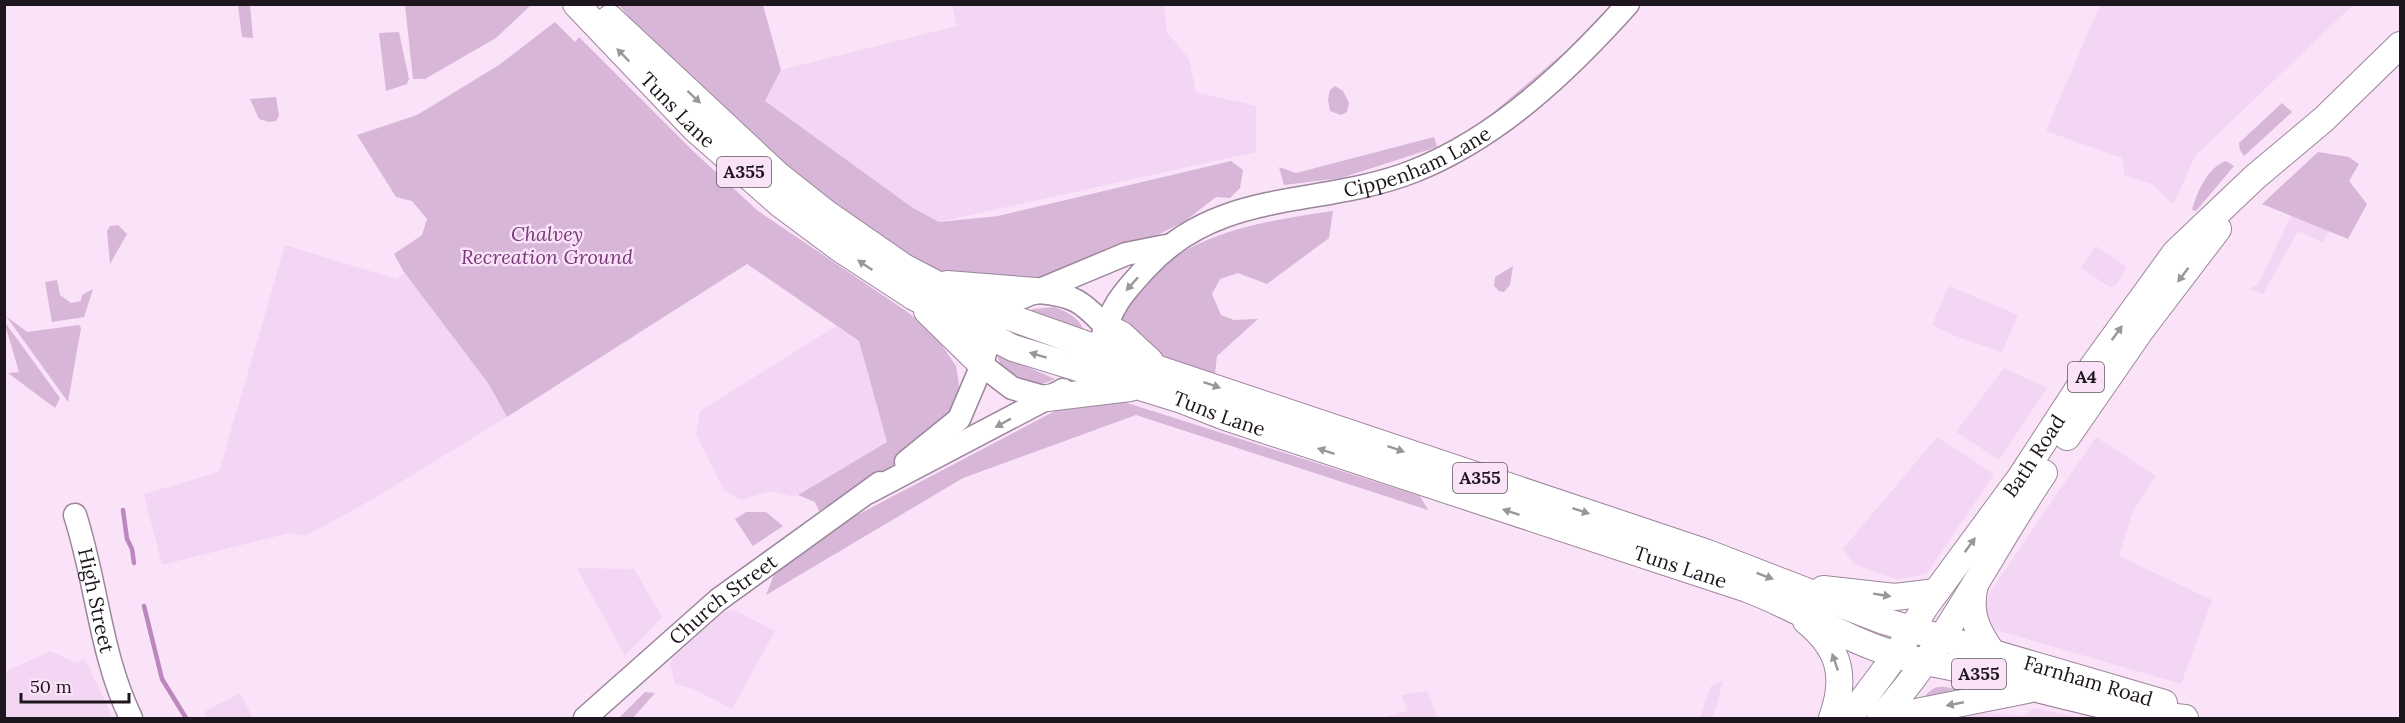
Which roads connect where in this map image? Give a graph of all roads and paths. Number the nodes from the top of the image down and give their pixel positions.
1 (576, 4) edge
2 (1628, 4) edge
3 (599, 14) edge
4 (2400, 45) edge
5 (2255, 177) junction
6 (1166, 246) junction
7 (941, 284) junction
8 (1036, 291) junction
9 (914, 297) junction
10 (996, 325) junction
11 (1097, 349) junction
12 (982, 365) junction
13 (1139, 387) junction
14 (1047, 398) junction
15 (869, 492) junction
16 (75, 515) dead end
17 (1984, 566) junction
18 (1936, 592) junction
19 (1794, 597) junction
20 (1911, 630) junction
21 (1942, 636) junction
22 (1992, 652) junction
23 (1896, 655) junction
24 (1925, 661) junction
25 (2033, 689) junction
26 (132, 718) edge
27 (585, 718) edge
28 (1832, 718) edge
29 (1849, 718) edge
30 (1880, 718) edge
31 (1886, 718) edge
32 (2185, 718) edge
33 (2200, 718) edge

1 - 3 main road, A355
2 - 6 street, Cippenham Lane
3 -> 7 main road, Tuns Lane / A355
9 -> 3 main road, Tuns Lane / A355
4 - 5 main road, Bath Road / A4
5 -> 17 main road, Bath Road / A4
18 -> 5 main road, Bath Road / A4
6 - 8 street, Cippenham Lane
6 -> 11 street, Cippenham Lane
7 - 8 main road, A355
7 - 10 main road, Tuns Lane / A355
8 - 10 street, Cippenham Lane
8 - 11 street
9 - 10 main road, Tuns Lane / A355
9 - 12 main road, A355
10 - 11 main road, Tuns Lane / A355
10 - 12 street, Church Street
11 - 13 main road, Tuns Lane / A355
11 - 14 street, Church Street
11 -> 19 main road, Tuns Lane / A355
12 - 14 street
12 - 15 street, Church Street
13 - 14 main road, A355
19 -> 13 main road, Tuns Lane / A355
14 -> 15 street, Church Street
15 - 27 street, Church Street
16 - 26 street, High Street
17 - 21 main road, Bath Road / A4
17 - 22 main road
19 -> 18 main road
18 - 20 main road, Bath Road / A4
19 - 20 main road, Tuns Lane / A355
19 - 23 main road, Tuns Lane / A355
28 -> 19 main road
20 - 21 main road, Tuns Lane / A355
20 - 23 main road, Bath Road / A4
21 - 22 main road, Farnham Road / A355
21 - 24 main road, Bath Road / A4
22 - 33 main road, Farnham Road / A355
23 - 24 main road, Tuns Lane / A355
23 - 29 main road, Bath Road / A4
24 - 25 main road, Farnham Road / A355
24 - 30 main road, Bath Road / A4
25 -> 31 main road
25 - 32 main road, Farnham Road / A355

